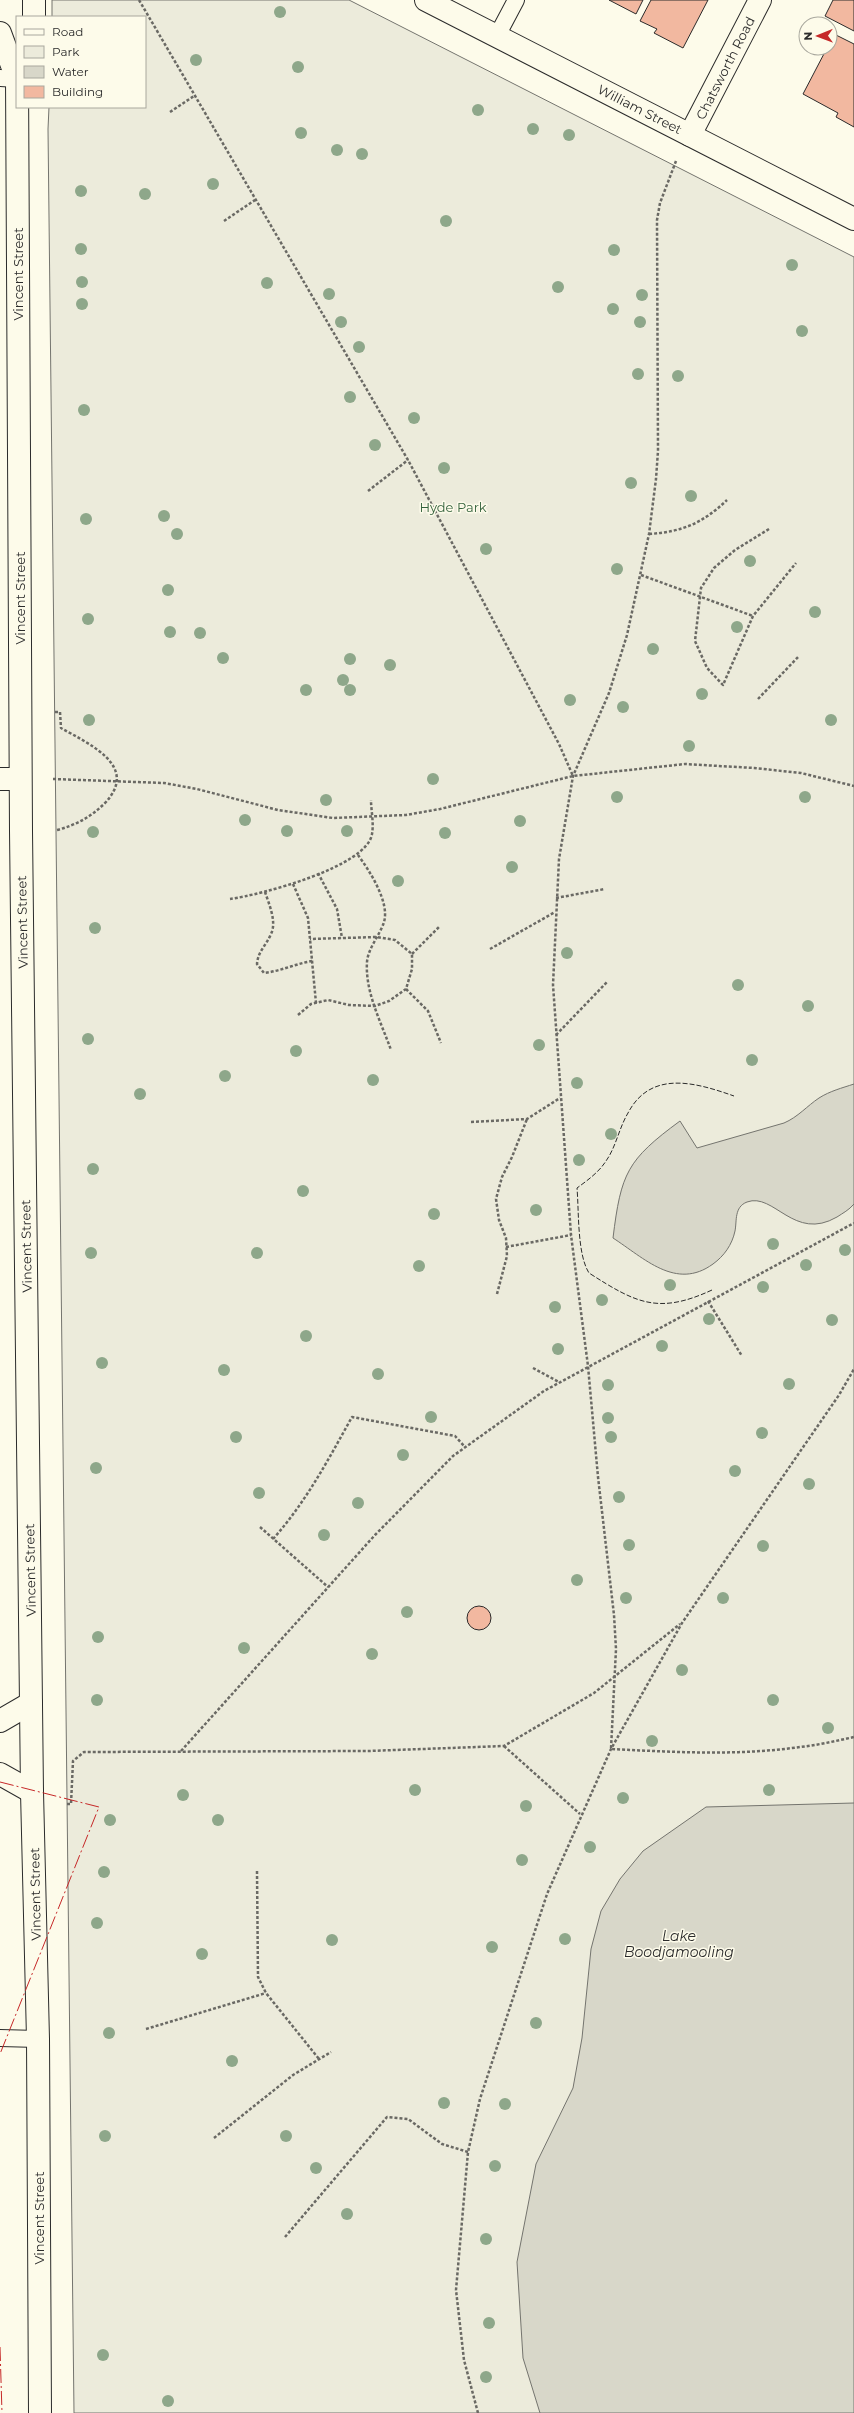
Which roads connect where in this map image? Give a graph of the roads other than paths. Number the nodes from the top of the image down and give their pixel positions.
1 (34, 0) edge
2 (426, 0) edge
3 (516, 0) edge
4 (760, 0) edge
5 (34, 16) edge
6 (0, 33) edge
7 (498, 36) junction
8 (16, 76) edge
9 (0, 78) edge
10 (16, 79) edge
11 (17, 108) edge
12 (690, 135) junction
13 (854, 219) edge
14 (10, 779) edge
15 (31, 1702) junction
16 (0, 1721) edge
17 (0, 1774) edge
18 (32, 1792) junction
19 (0, 2038) edge
20 (38, 2039) junction
21 (40, 2413) edge

1 - 5 main road
2 - 7 main road, William Street
3 - 7 lane
4 - 12 main road, Chatsworth Road
6 - 8 main road, Vincent Street
7 - 12 main road, William Street
9 - 10 lane
11 - 14 main road, Vincent Street
12 - 13 main road, William Street
14 - 15 main road, Vincent Street
15 - 16 main road
15 - 18 main road, Vincent Street
17 - 18 main road
18 - 20 main road, Vincent Street
19 - 20 lane
20 - 21 main road, Vincent Street

